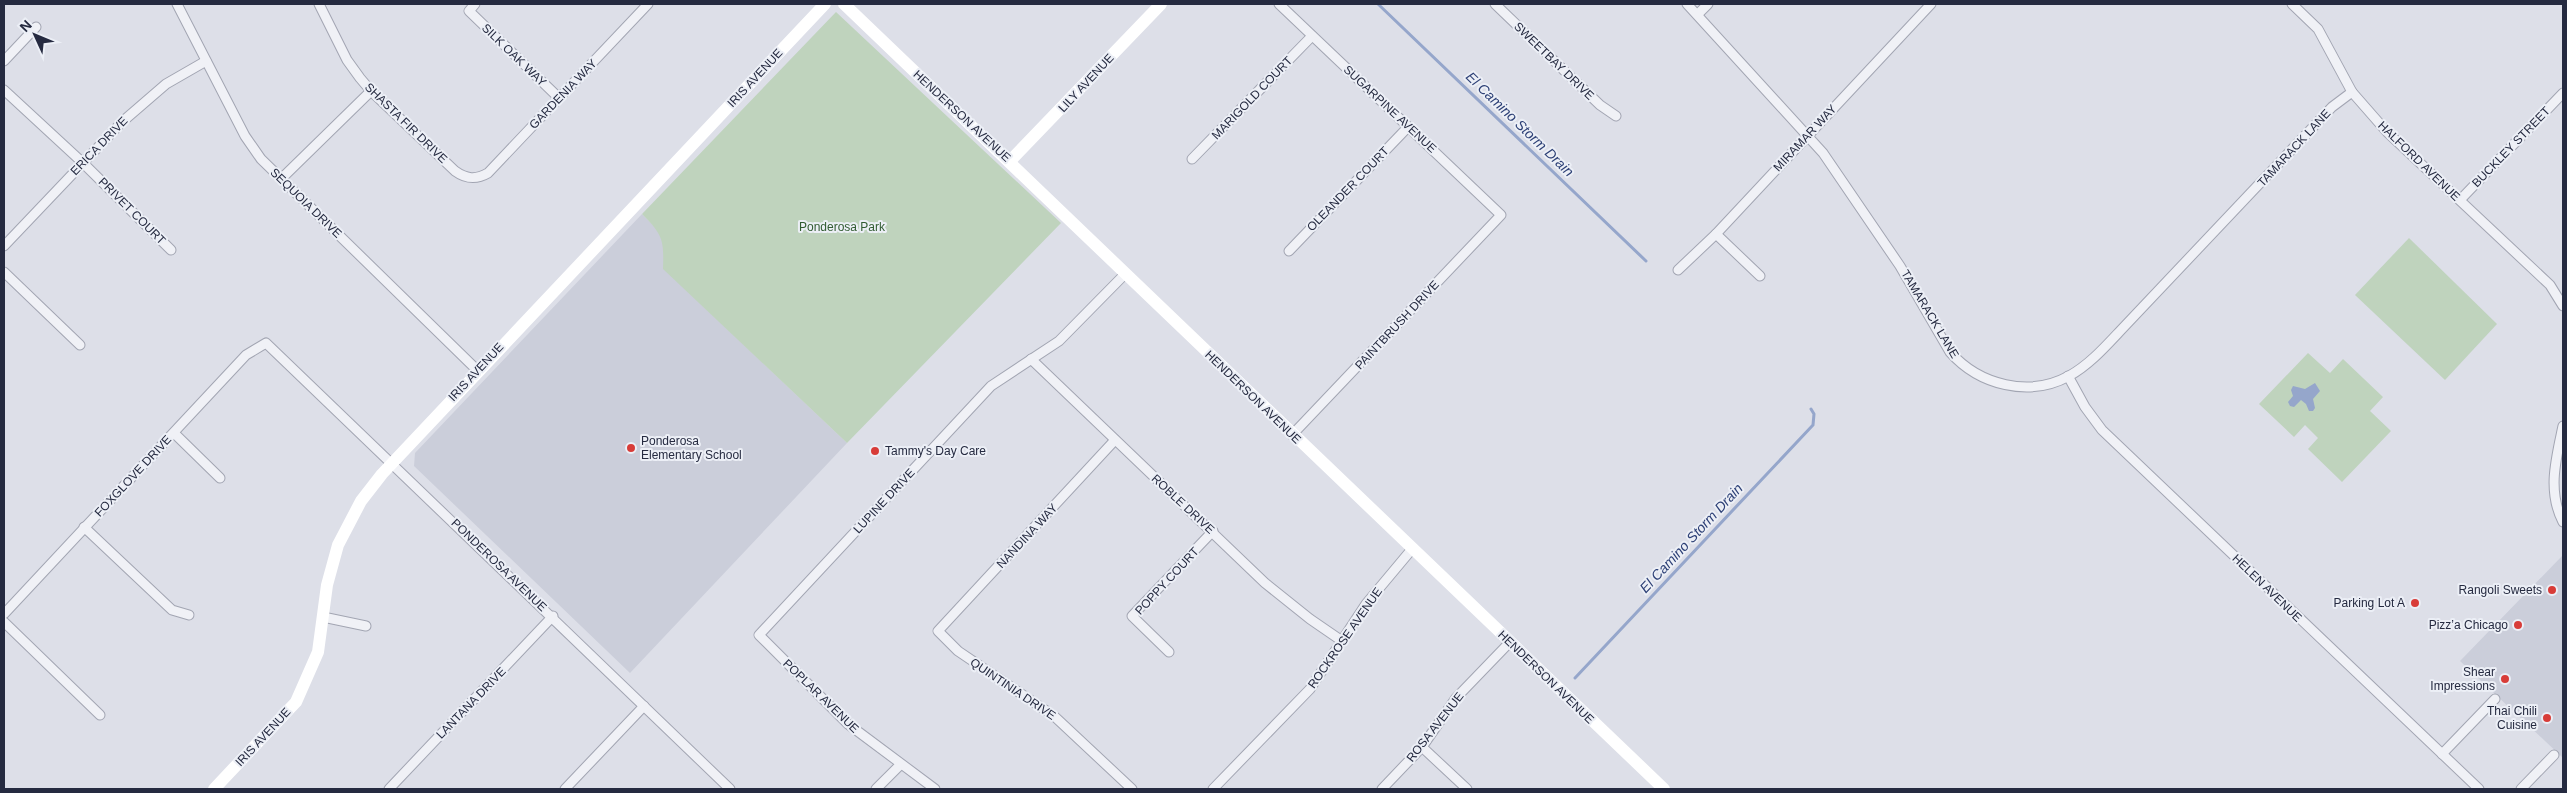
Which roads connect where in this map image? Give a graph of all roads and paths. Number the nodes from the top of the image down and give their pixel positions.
1 (177, 4) edge
2 (319, 4) edge
3 (475, 4) edge
4 (648, 4) edge
5 (824, 4) edge
6 (844, 4) edge
7 (1160, 4) edge
8 (1278, 4) edge
9 (1495, 4) edge
10 (1687, 4) edge
11 (1708, 4) edge
12 (1931, 4) edge
13 (2292, 4) edge
14 (1698, 14) junction
15 (36, 27) dead end
16 (1312, 36) junction
17 (4, 61) edge
18 (206, 61) junction
19 (4, 90) edge
20 (371, 91) junction
21 (2352, 92) junction
22 (2563, 93) edge
23 (559, 98) junction
24 (1616, 116) dead end
25 (1408, 127) junction
26 (1807, 135) junction
27 (1192, 159) dead end
28 (1010, 161) junction
29 (83, 163) junction
30 (473, 178) joint
31 (281, 179) junction
32 (2460, 200) junction
33 (1501, 215) joint
34 (1716, 234) junction
35 (4, 246) edge
36 (171, 250) dead end
37 (1289, 251) dead end
38 (1678, 270) dead end
39 (4, 272) edge
40 (1125, 274) junction
41 (1760, 276) dead end
42 (2563, 306) edge
43 (266, 343) joint
44 (80, 345) dead end
45 (1031, 359) junction
46 (477, 370) junction
47 (2068, 376) junction
48 (2563, 426) edge
49 (174, 433) junction
50 (1292, 434) junction
51 (1115, 440) junction
52 (390, 463) junction
53 (220, 478) dead end
54 (2563, 522) edge
55 (84, 527) junction
56 (1213, 532) junction
57 (1412, 549) junction
58 (4, 614) edge
59 (189, 615) dead end
60 (553, 616) junction
61 (323, 617) junction
62 (4, 622) edge
63 (366, 626) dead end
64 (938, 631) joint
65 (759, 635) joint
66 (1342, 641) junction
67 (1510, 642) junction
68 (1169, 652) dead end
69 (2495, 698) dead end
70 (644, 706) junction
71 (100, 715) dead end
72 (1422, 747) junction
73 (2442, 754) junction
74 (2554, 755) dead end
75 (900, 765) junction
76 (214, 789) edge
77 (389, 789) edge
78 (565, 789) edge
79 (730, 789) edge
80 (876, 789) edge
81 (935, 789) edge
82 (1132, 789) edge
83 (1213, 789) edge
84 (1382, 789) edge
85 (1467, 789) edge
86 (1664, 789) edge
87 (2479, 789) edge
88 (2521, 789) edge

1 - 18 street, SEQUOIA DRIVE
2 - 20 street, SHASTA FIR DRIVE
3 - 23 street, SILK OAK WAY
4 - 23 street, GARDENIA WAY
5 - 46 street, IRIS AVENUE
6 - 28 street, HENDERSON AVENUE
7 - 28 street, LILY AVENUE
8 - 16 street, SUGARPINE AVENUE
9 - 24 street, SWEETBAY DRIVE
10 - 14 street, TAMARACK LANE
11 - 14 street
12 - 26 street, MIRAMAR WAY
13 - 21 street, HALFORD AVENUE
14 - 26 street, TAMARACK LANE
15 - 17 street
16 - 25 street, SUGARPINE AVENUE
16 - 27 street, MARIGOLD COURT
18 - 29 street, ERICA DRIVE
18 - 31 street, SEQUOIA DRIVE
19 - 29 street, PRIVET COURT
20 - 30 street, SHASTA FIR DRIVE
20 - 31 street
21 - 32 street, HALFORD AVENUE
21 - 47 street, TAMARACK LANE
22 - 32 street, BUCKLEY STREET
23 - 30 street, GARDENIA WAY
25 - 33 street, SUGARPINE AVENUE
25 - 37 street, OLEANDER COURT
26 - 34 street, MIRAMAR WAY
26 - 47 street, TAMARACK LANE
28 - 40 street, HENDERSON AVENUE
29 - 35 street, ERICA DRIVE
29 - 36 street, PRIVET COURT
31 - 46 street, SEQUOIA DRIVE
32 - 42 street, HALFORD AVENUE
33 - 50 street, PAINTBRUSH DRIVE
34 - 38 street, MIRAMAR WAY
34 - 41 street
39 - 44 street
40 - 45 street, LUPINE DRIVE
40 - 50 street, HENDERSON AVENUE
43 - 49 street, FOXGLOVE DRIVE
43 - 52 street, PONDEROSA AVENUE
45 - 51 street, ROBLE DRIVE
45 - 65 street, LUPINE DRIVE
46 - 52 street, IRIS AVENUE
47 - 73 street, HELEN AVENUE
48 - 54 street
49 - 53 street
49 - 55 street, FOXGLOVE DRIVE
50 - 57 street, HENDERSON AVENUE
51 - 56 street, ROBLE DRIVE
51 - 64 street, NANDINA WAY
52 - 60 street, PONDEROSA AVENUE
52 - 61 street, IRIS AVENUE
55 - 58 street, FOXGLOVE DRIVE
55 - 59 street
56 - 66 street, ROBLE DRIVE
56 - 68 street, POPPY COURT
57 - 66 street, ROCKROSE AVENUE
57 - 67 street, HENDERSON AVENUE
60 - 70 street, PONDEROSA AVENUE
60 - 77 street, LANTANA DRIVE
61 - 63 street
61 - 76 street, IRIS AVENUE
62 - 71 street
64 - 82 street, QUINTINIA DRIVE
65 - 75 street, POPLAR AVENUE
66 - 83 street, ROCKROSE AVENUE
67 - 72 street, ROSA AVENUE
67 - 86 street, HENDERSON AVENUE
69 - 73 street
70 - 78 street
70 - 79 street, PONDEROSA AVENUE
72 - 84 street, ROSA AVENUE
72 - 85 street
73 - 87 street, HELEN AVENUE
74 - 88 street
75 - 80 street
75 - 81 street, POPLAR AVENUE

